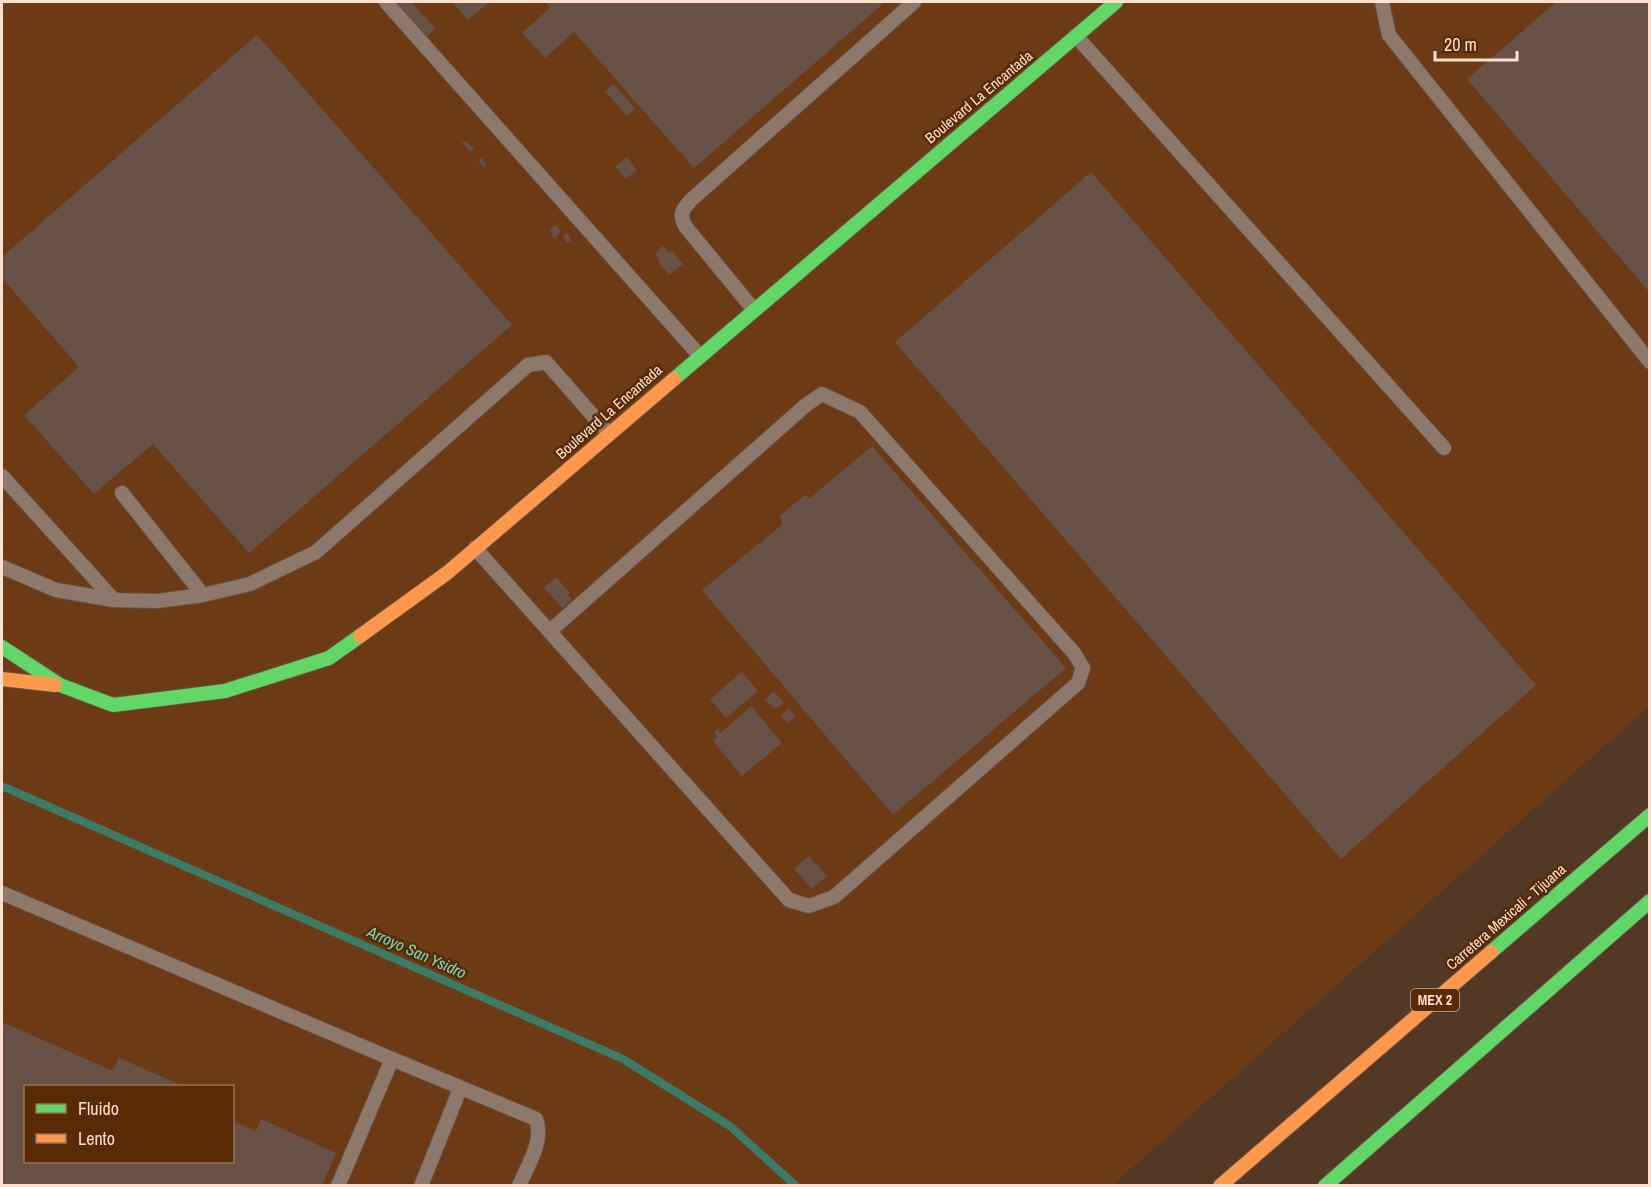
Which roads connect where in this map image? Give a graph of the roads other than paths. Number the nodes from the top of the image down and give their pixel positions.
1 (386, 2) edge
2 (914, 2) edge
3 (1116, 2) edge
4 (1382, 2) edge
5 (1076, 36) junction
6 (754, 310) junction
7 (700, 356) junction
8 (1650, 362) edge
9 (609, 434) junction
10 (1444, 448) dead end
11 (2, 476) edge
12 (122, 493) dead end
13 (476, 548) junction
14 (2, 567) edge
15 (203, 595) junction
16 (114, 600) junction
17 (550, 631) junction
18 (2, 647) edge
19 (2, 679) edge
20 (60, 685) junction
21 (1650, 815) edge
22 (2, 893) edge
23 (1650, 901) edge
24 (392, 1059) junction
25 (460, 1089) junction
26 (338, 1185) edge
27 (421, 1185) edge
28 (519, 1185) edge
29 (1220, 1185) edge
30 (1325, 1185) edge

1 - 7 lane
2 - 6 lane
3 - 5 main road, Boulevard La Encantada
4 - 8 lane
5 - 6 main road, Boulevard La Encantada
5 - 10 lane
6 - 7 main road, Boulevard La Encantada
7 - 9 main road, Boulevard La Encantada
9 - 13 main road, Boulevard La Encantada
9 - 15 lane
11 - 16 lane
12 - 15 lane
13 - 17 lane
13 - 20 main road, Boulevard La Encantada
14 - 16 lane
15 - 16 lane
17 - 17 lane
18 - 20 main road, Boulevard La Encantada
19 - 20 main road, Boulevard La Encantada
21 - 29 main road, Carretera Mexicali - Tijuana / MEX 2
22 - 24 lane
23 - 30 main road
24 - 25 lane
24 - 26 lane
25 - 27 lane
25 - 28 lane

